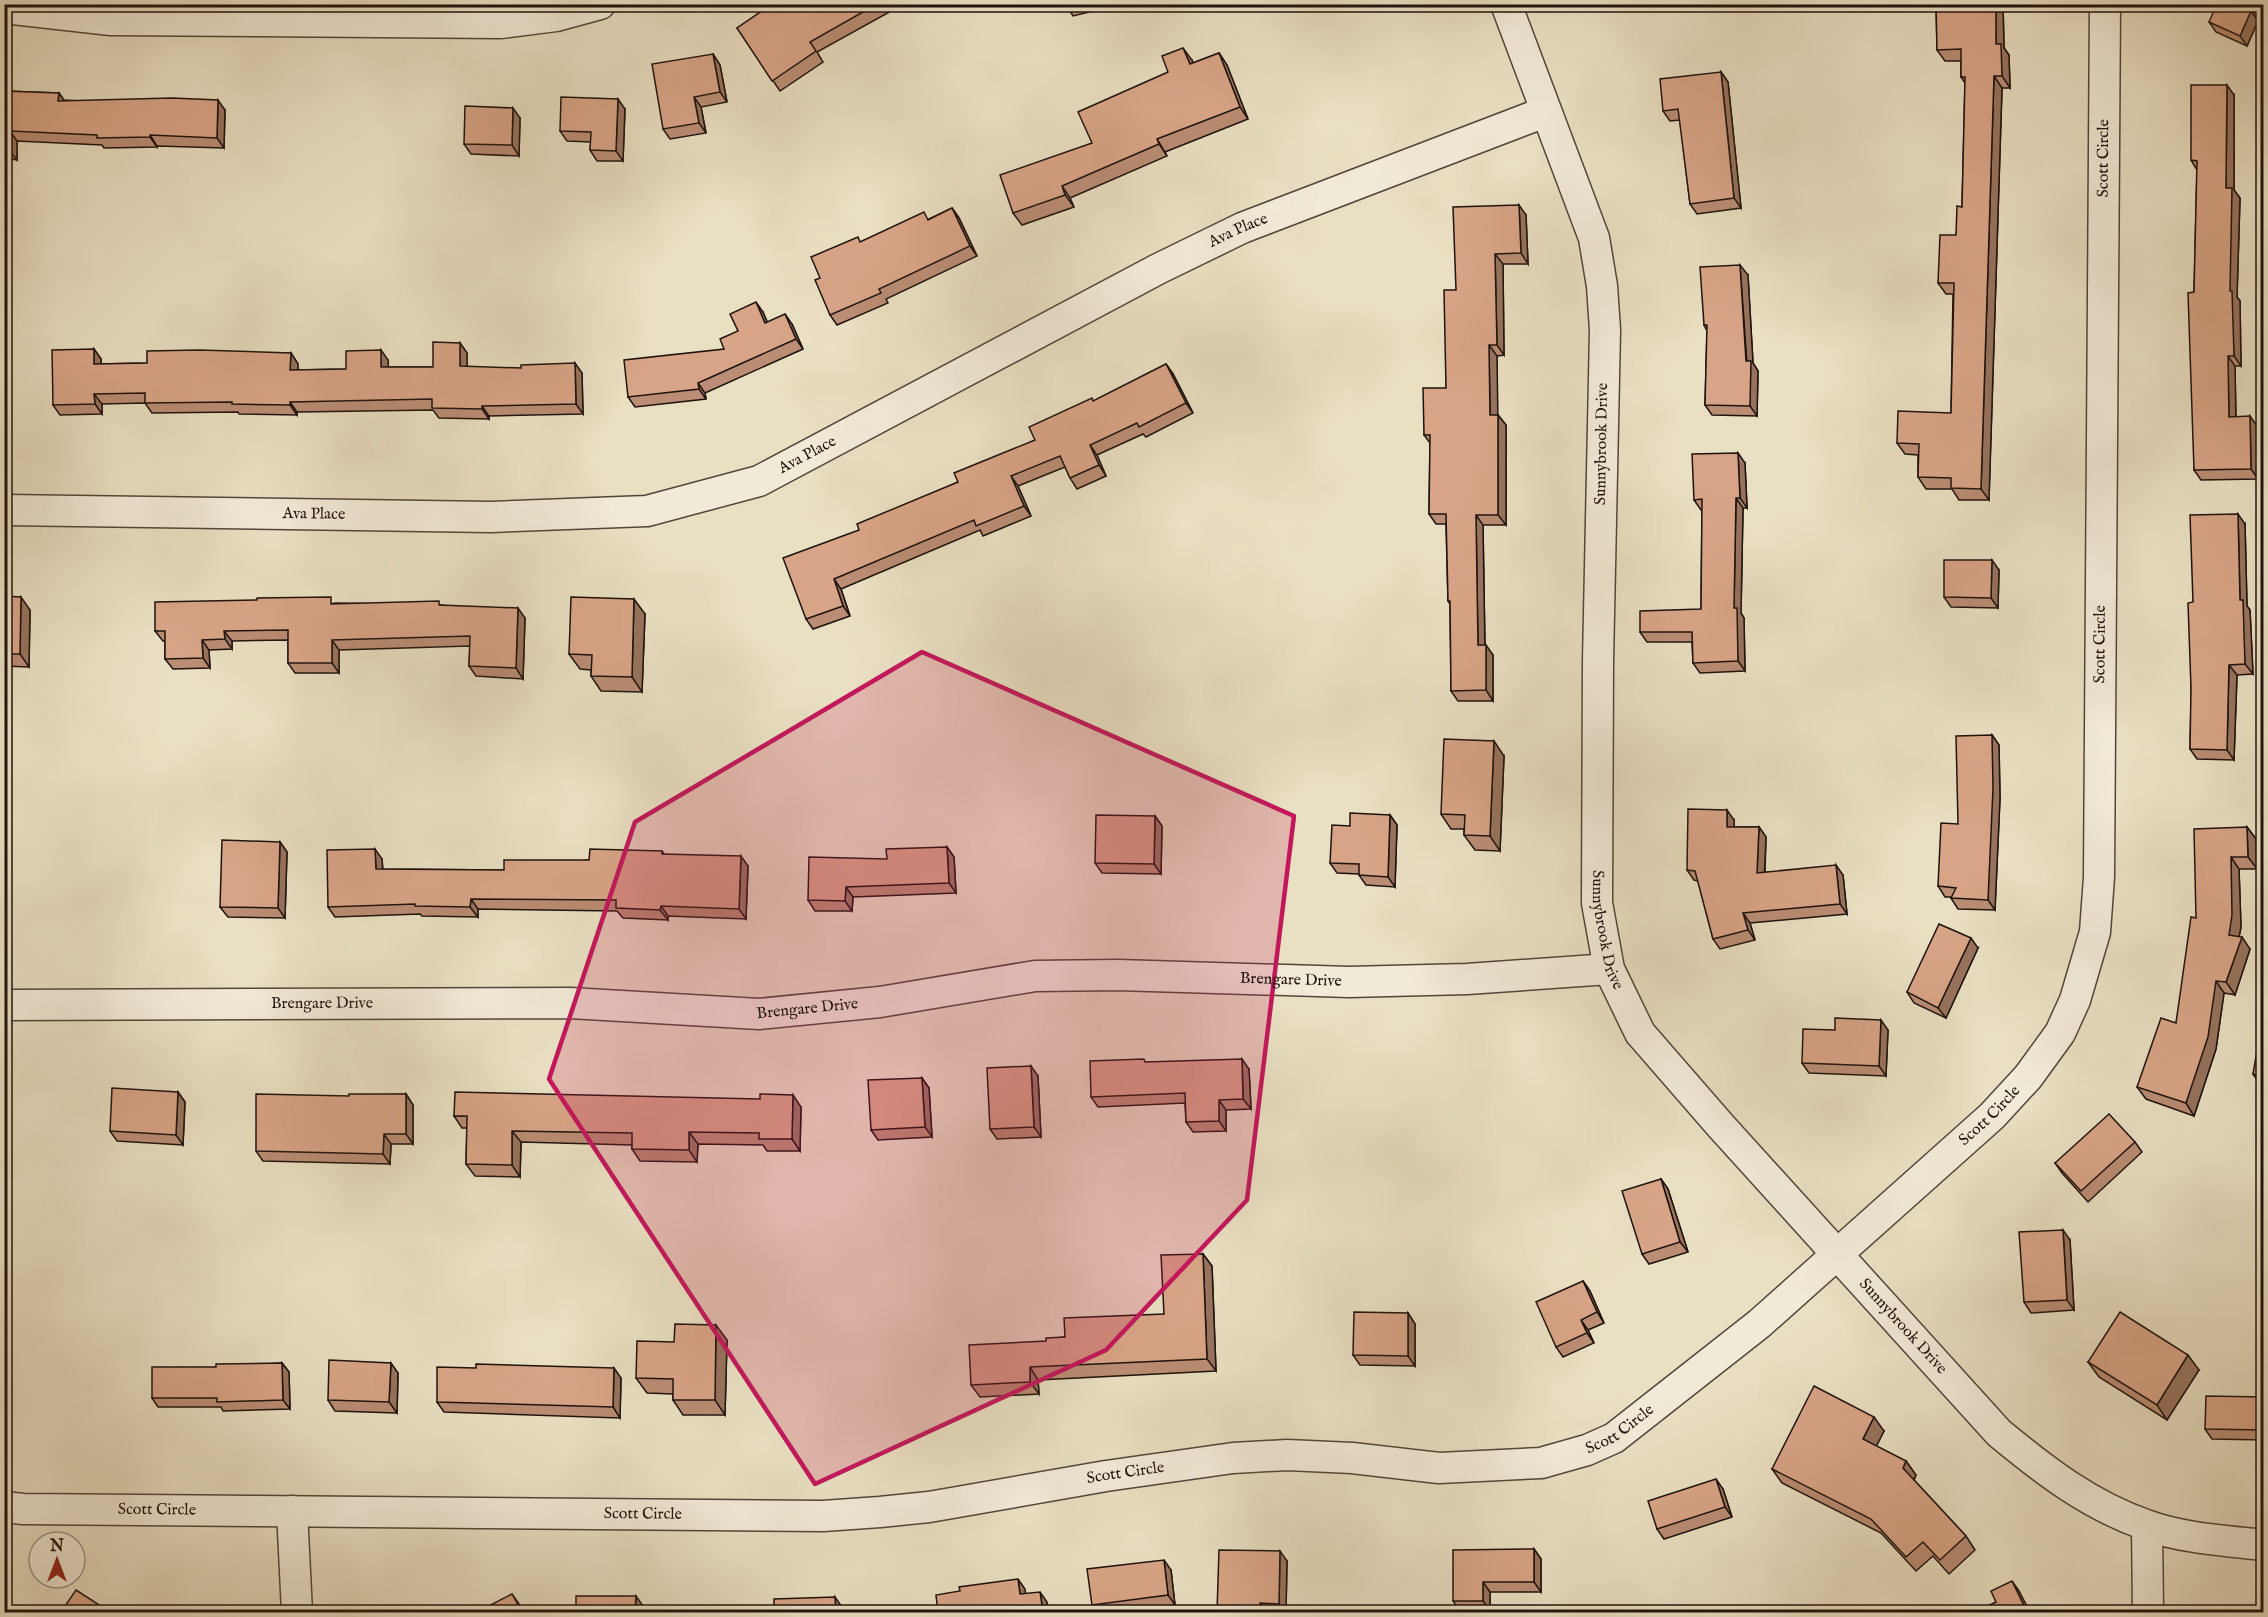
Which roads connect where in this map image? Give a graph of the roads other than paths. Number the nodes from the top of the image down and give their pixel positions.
1 (600, 4) edge
2 (1506, 4) edge
3 (2105, 4) edge
4 (4, 8) edge
5 (1545, 112) junction
6 (4, 510) edge
7 (1609, 969) junction
8 (4, 1005) edge
9 (1837, 1254) junction
10 (4, 1507) edge
11 (292, 1511) junction
12 (2147, 1526) junction
13 (2264, 1545) edge
14 (297, 1612) edge
15 (2148, 1612) edge

1 - 4 street
2 - 5 street, Sunnybrook Drive
3 - 9 street, Scott Circle
5 - 6 street, Ava Place
5 - 7 street, Sunnybrook Drive
7 - 8 street, Brengare Drive
7 - 9 street, Sunnybrook Drive
9 - 11 street, Scott Circle
9 - 12 street, Sunnybrook Drive
10 - 11 street, Scott Circle
11 - 14 street
12 - 13 street, Sunnybrook Drive
12 - 15 street

